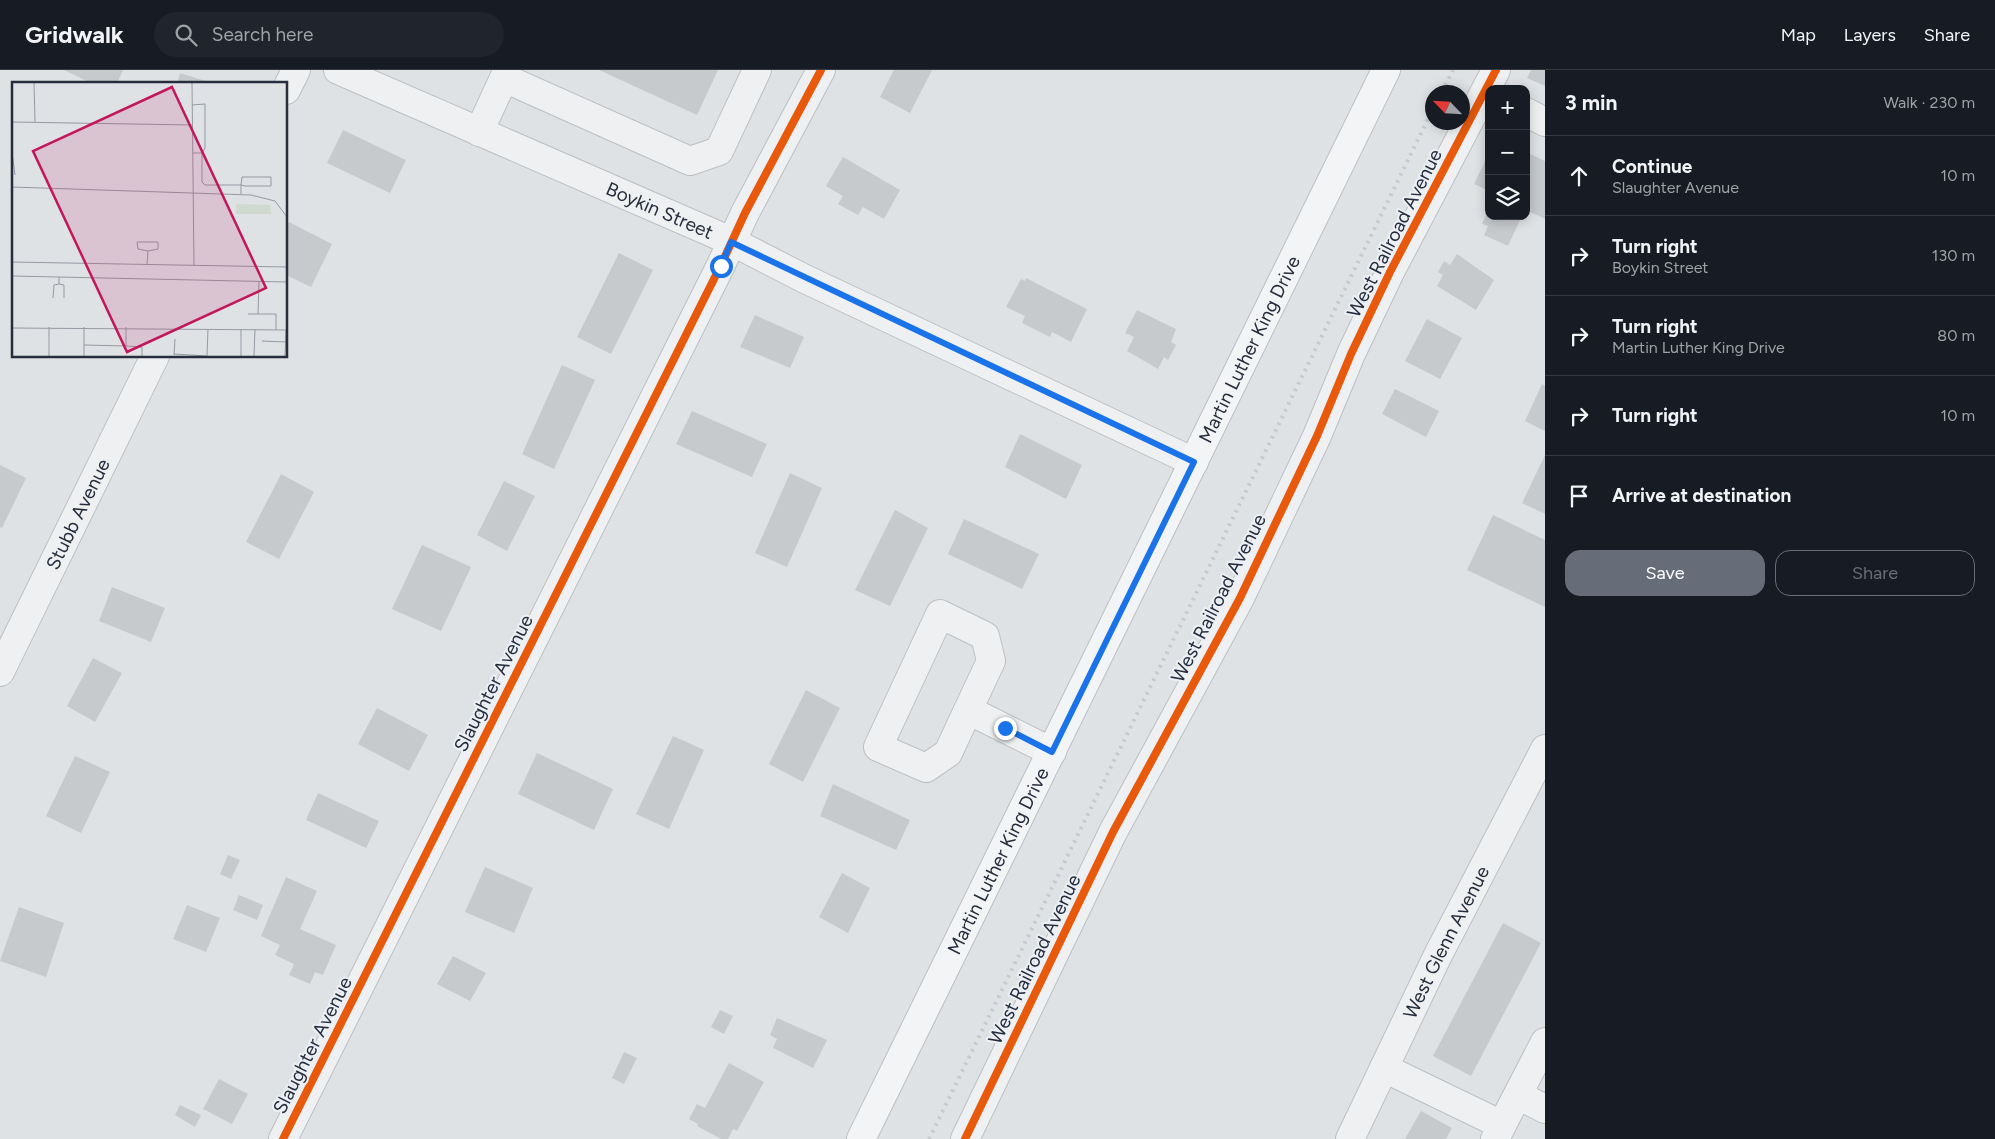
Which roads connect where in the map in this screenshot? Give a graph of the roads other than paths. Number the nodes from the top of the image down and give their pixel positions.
1 (296, 70) edge
2 (338, 70) edge
3 (757, 70) edge
4 (821, 70) edge
5 (1386, 70) edge
6 (501, 74) edge
7 (288, 86) edge
8 (1485, 94) edge
9 (1530, 114) edge
10 (1545, 122) edge
11 (479, 132) junction
12 (731, 242) junction
13 (155, 358) edge
14 (1194, 462) junction
15 (0, 672) edge
16 (968, 710) junction
17 (1545, 749) edge
18 (1052, 752) junction
19 (1545, 1042) edge
20 (1384, 1068) junction
21 (1518, 1095) junction
22 (1545, 1109) edge
23 (1498, 1132) edge
24 (283, 1139) edge
25 (861, 1139) edge
26 (965, 1139) edge
27 (1350, 1139) edge

1 - 7 street
2 - 11 street, Boykin Street
3 - 6 street
4 - 12 street, Slaughter Avenue
5 - 14 main road, Martin Luther King Drive
6 - 11 street
8 - 26 street, West Railroad Avenue
9 - 10 street
11 - 12 street, Boykin Street
12 - 14 street, Boykin Street
12 - 24 street, Slaughter Avenue
13 - 15 street, Stubb Avenue
14 - 18 main road, Martin Luther King Drive
16 - 16 street
16 - 18 street
17 - 20 street, West Glenn Avenue
18 - 25 main road, Martin Luther King Drive
19 - 21 street
20 - 23 street
20 - 27 street, West Glenn Avenue
21 - 22 street
21 - 23 street

